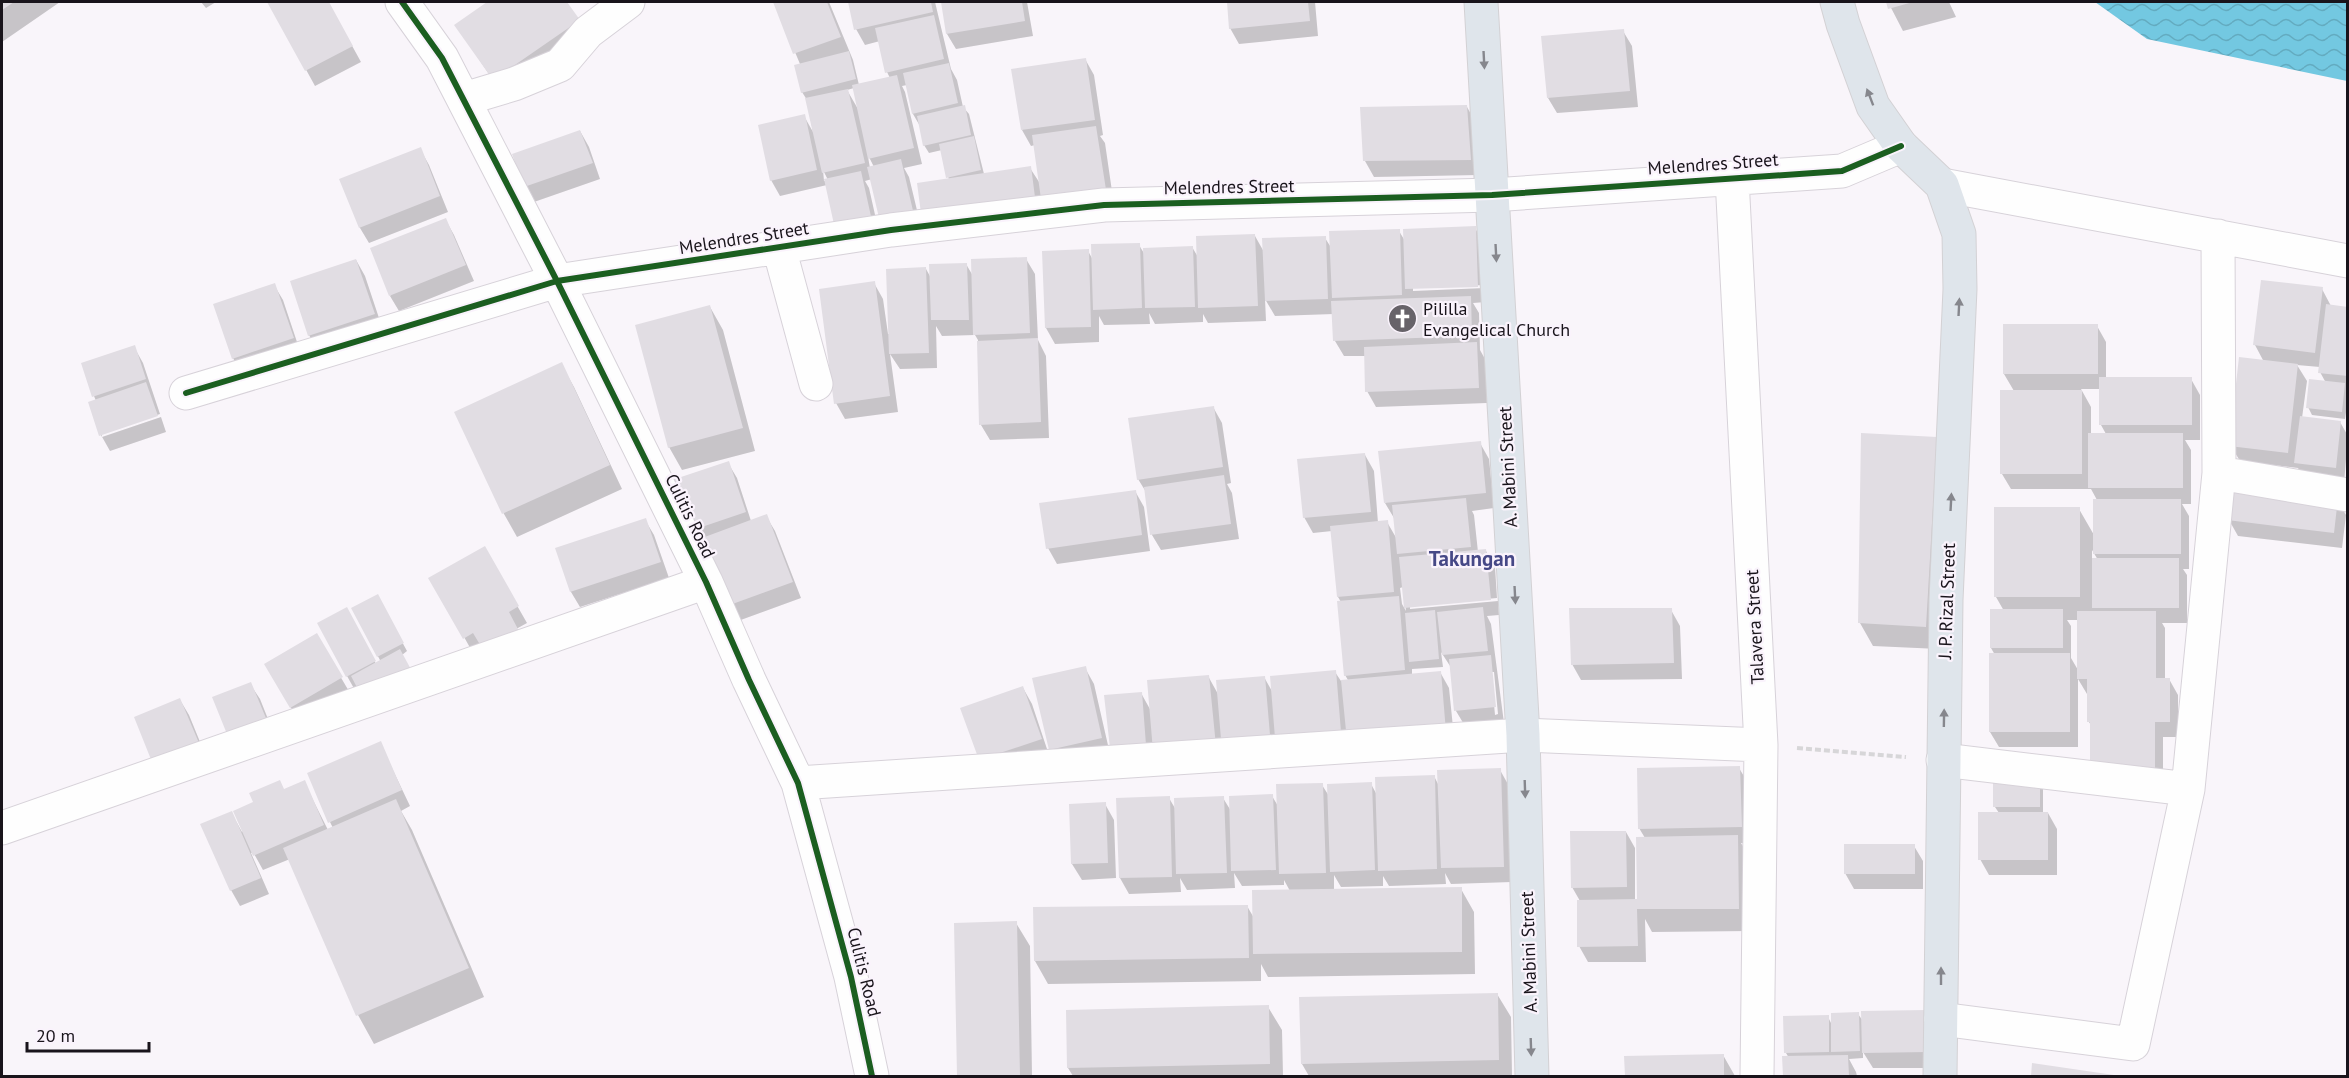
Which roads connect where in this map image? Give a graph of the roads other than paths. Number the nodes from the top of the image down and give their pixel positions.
1 (402, 2) edge
2 (628, 2) edge
3 (1481, 2) edge
4 (1837, 2) edge
5 (464, 99) junction
6 (1901, 146) junction
7 (1732, 178) junction
8 (1942, 185) junction
9 (1492, 195) junction
10 (2218, 236) junction
11 (779, 248) junction
12 (2348, 261) edge
13 (557, 281) junction
14 (816, 384) dead end
15 (186, 393) dead end
16 (2219, 473) junction
17 (2348, 495) edge
18 (706, 582) junction
19 (1523, 735) junction
20 (1761, 745) junction
21 (1943, 759) junction
22 (798, 783) junction
23 (2188, 789) junction
24 (2, 828) edge
25 (1941, 1019) junction
26 (872, 1077) edge
27 (1532, 1077) edge
28 (1757, 1077) edge
29 (1940, 1077) edge

1 - 5 street, Culitis Road
2 - 5 street
3 -> 9 main road, A. Mabini Street
6 -> 4 main road, J. P. Rizal Street
5 - 13 street, Culitis Road
6 - 7 street, Melendres Street
6 - 8 main road, J. P. Rizal Street
7 - 9 street, Melendres Street
7 - 20 street, Talavera Street
8 - 10 street
21 -> 8 main road, J. P. Rizal Street
9 - 11 street, Melendres Street
9 -> 19 main road, A. Mabini Street
10 - 12 street
10 - 16 street
11 - 13 street, Melendres Street
11 - 14 street
13 - 15 street, Melendres Street
13 - 18 street, Culitis Road
16 - 17 street
16 - 23 street
18 - 22 street, Culitis Road
18 - 24 street
19 - 20 street
19 - 22 street
19 -> 27 main road, A. Mabini Street
20 - 28 street, Talavera Street
21 - 23 street
25 -> 21 main road, J. P. Rizal Street
22 - 26 street, Culitis Road
23 - 25 street
25 - 29 main road, J. P. Rizal Street

